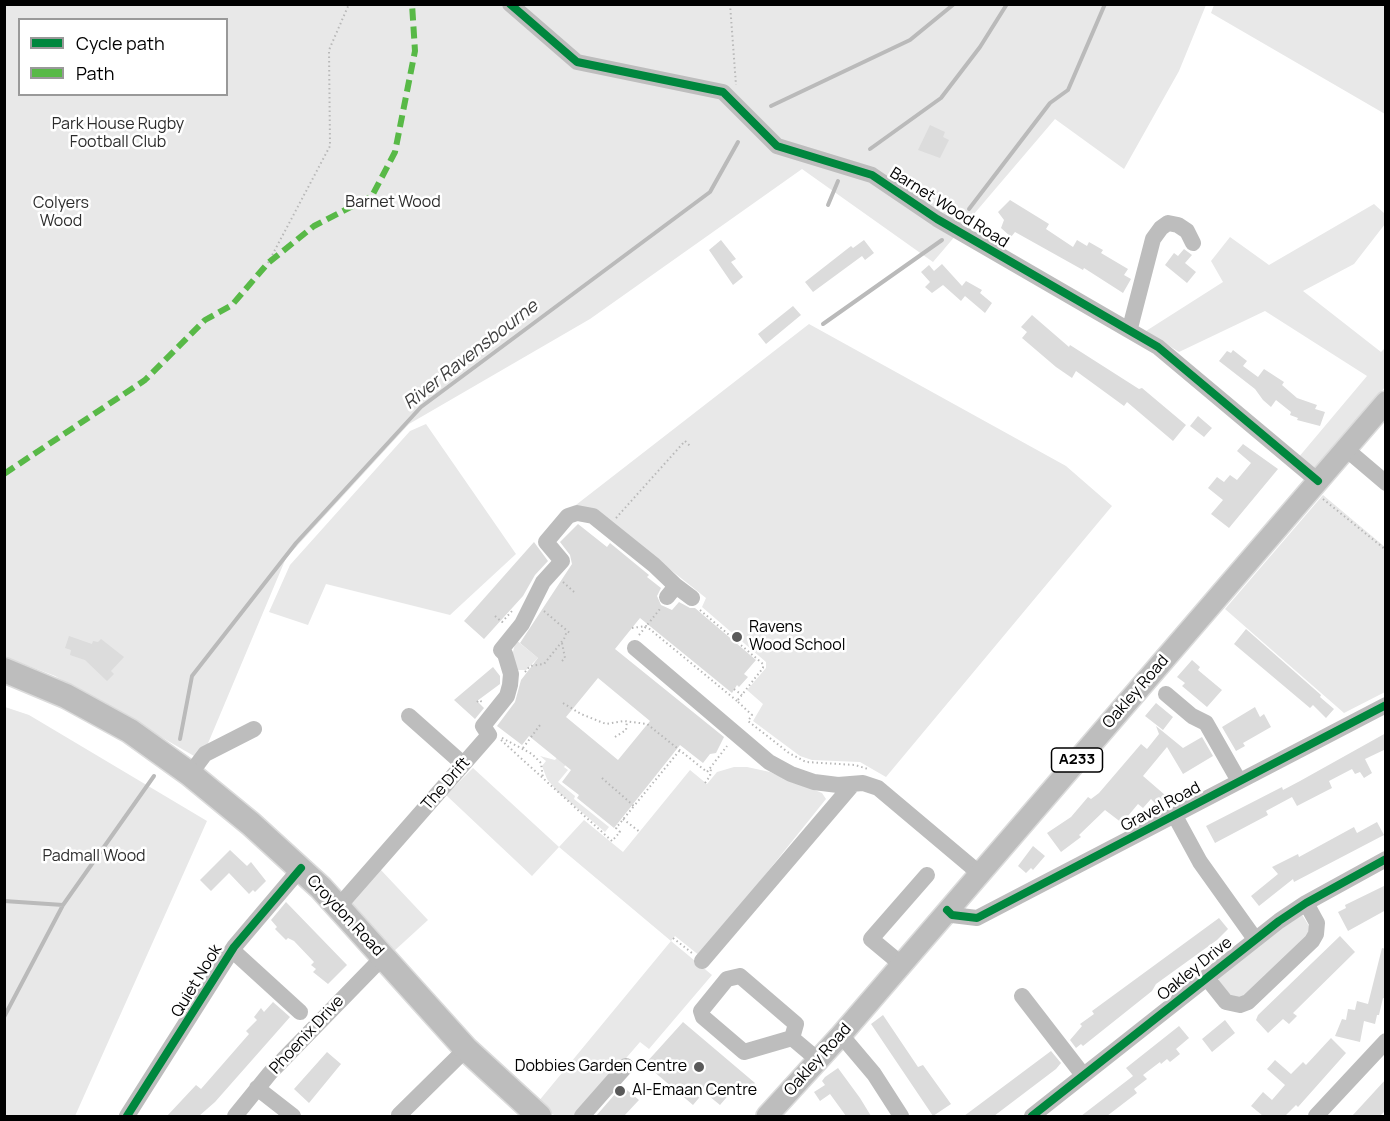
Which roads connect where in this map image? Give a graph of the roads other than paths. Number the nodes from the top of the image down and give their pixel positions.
1 (510, 4) edge
2 (1193, 243) dead end
3 (1130, 328) junction
4 (1386, 402) edge
5 (1346, 449) junction
6 (1386, 483) edge
7 (1314, 485) junction
8 (692, 598) road end
9 (635, 648) road end
10 (4, 670) edge
11 (1167, 694) dead end
12 (1386, 705) edge
13 (409, 716) dead end
14 (254, 729) dead end
15 (464, 764) junction
16 (190, 774) junction
17 (1239, 781) junction
18 (853, 784) junction
19 (1175, 816) junction
20 (1386, 859) edge
21 (301, 868) junction
22 (979, 873) junction
23 (927, 875) dead end
24 (1306, 903) junction
25 (339, 906) junction
26 (947, 910) junction
27 (1256, 939) junction
28 (232, 950) junction
29 (383, 957) junction
30 (702, 961) road end
31 (901, 964) junction
32 (1206, 977) junction
33 (1022, 996) dead end
34 (300, 1012) dead end
35 (841, 1035) junction
36 (792, 1038) junction
37 (1386, 1041) edge
38 (466, 1049) junction
39 (818, 1060) junction
40 (626, 1066) dead end
41 (1083, 1075) junction
42 (257, 1088) junction
43 (127, 1116) edge
44 (235, 1116) edge
45 (293, 1116) edge
46 (399, 1116) edge
47 (539, 1116) edge
48 (582, 1116) edge
49 (766, 1116) edge
50 (901, 1116) edge
51 (1032, 1116) edge
52 (1316, 1116) edge

1 - 3 street, Barnet Wood Road
2 - 3 street
3 - 7 street, Barnet Wood Road
4 - 5 main road, Oakley Road / A233
5 - 6 street
5 - 7 main road, Oakley Road / A233
7 - 22 main road, Oakley Road / A233
8 - 15 street, The Drift
9 - 18 street
10 - 16 highway, Croydon Road
11 - 17 street
12 - 17 street, Gravel Road
13 - 15 street
14 - 16 street
15 - 25 street, The Drift
16 - 21 highway, Croydon Road
17 - 19 street, Gravel Road
18 - 22 street
18 - 30 street
19 - 26 street, Gravel Road
19 - 27 street, Oakley Drive
20 - 24 street, Oakley Drive
21 - 25 highway, Croydon Road
21 - 28 street, Quiet Nook
22 - 26 main road, Oakley Road / A233
23 - 31 street
24 - 27 street, Oakley Drive
24 - 32 street, Oakley Drive
25 - 29 highway, Croydon Road
26 - 31 main road, Oakley Road / A233
27 - 32 street, Oakley Drive
28 - 34 street
28 - 43 street, Quiet Nook
29 - 38 highway, Croydon Road
29 - 42 street, Phoenix Drive
31 - 35 main road, Oakley Road / A233
32 - 41 street, Oakley Drive
33 - 41 street
35 - 39 main road, Oakley Road / A233
35 - 50 street
36 - 36 street
36 - 39 street
37 - 52 street
38 - 46 street
38 - 47 highway, Croydon Road
39 - 49 main road, Oakley Road / A233
40 - 48 street
41 - 51 street, Oakley Drive
42 - 44 street, Phoenix Drive
42 - 45 street

